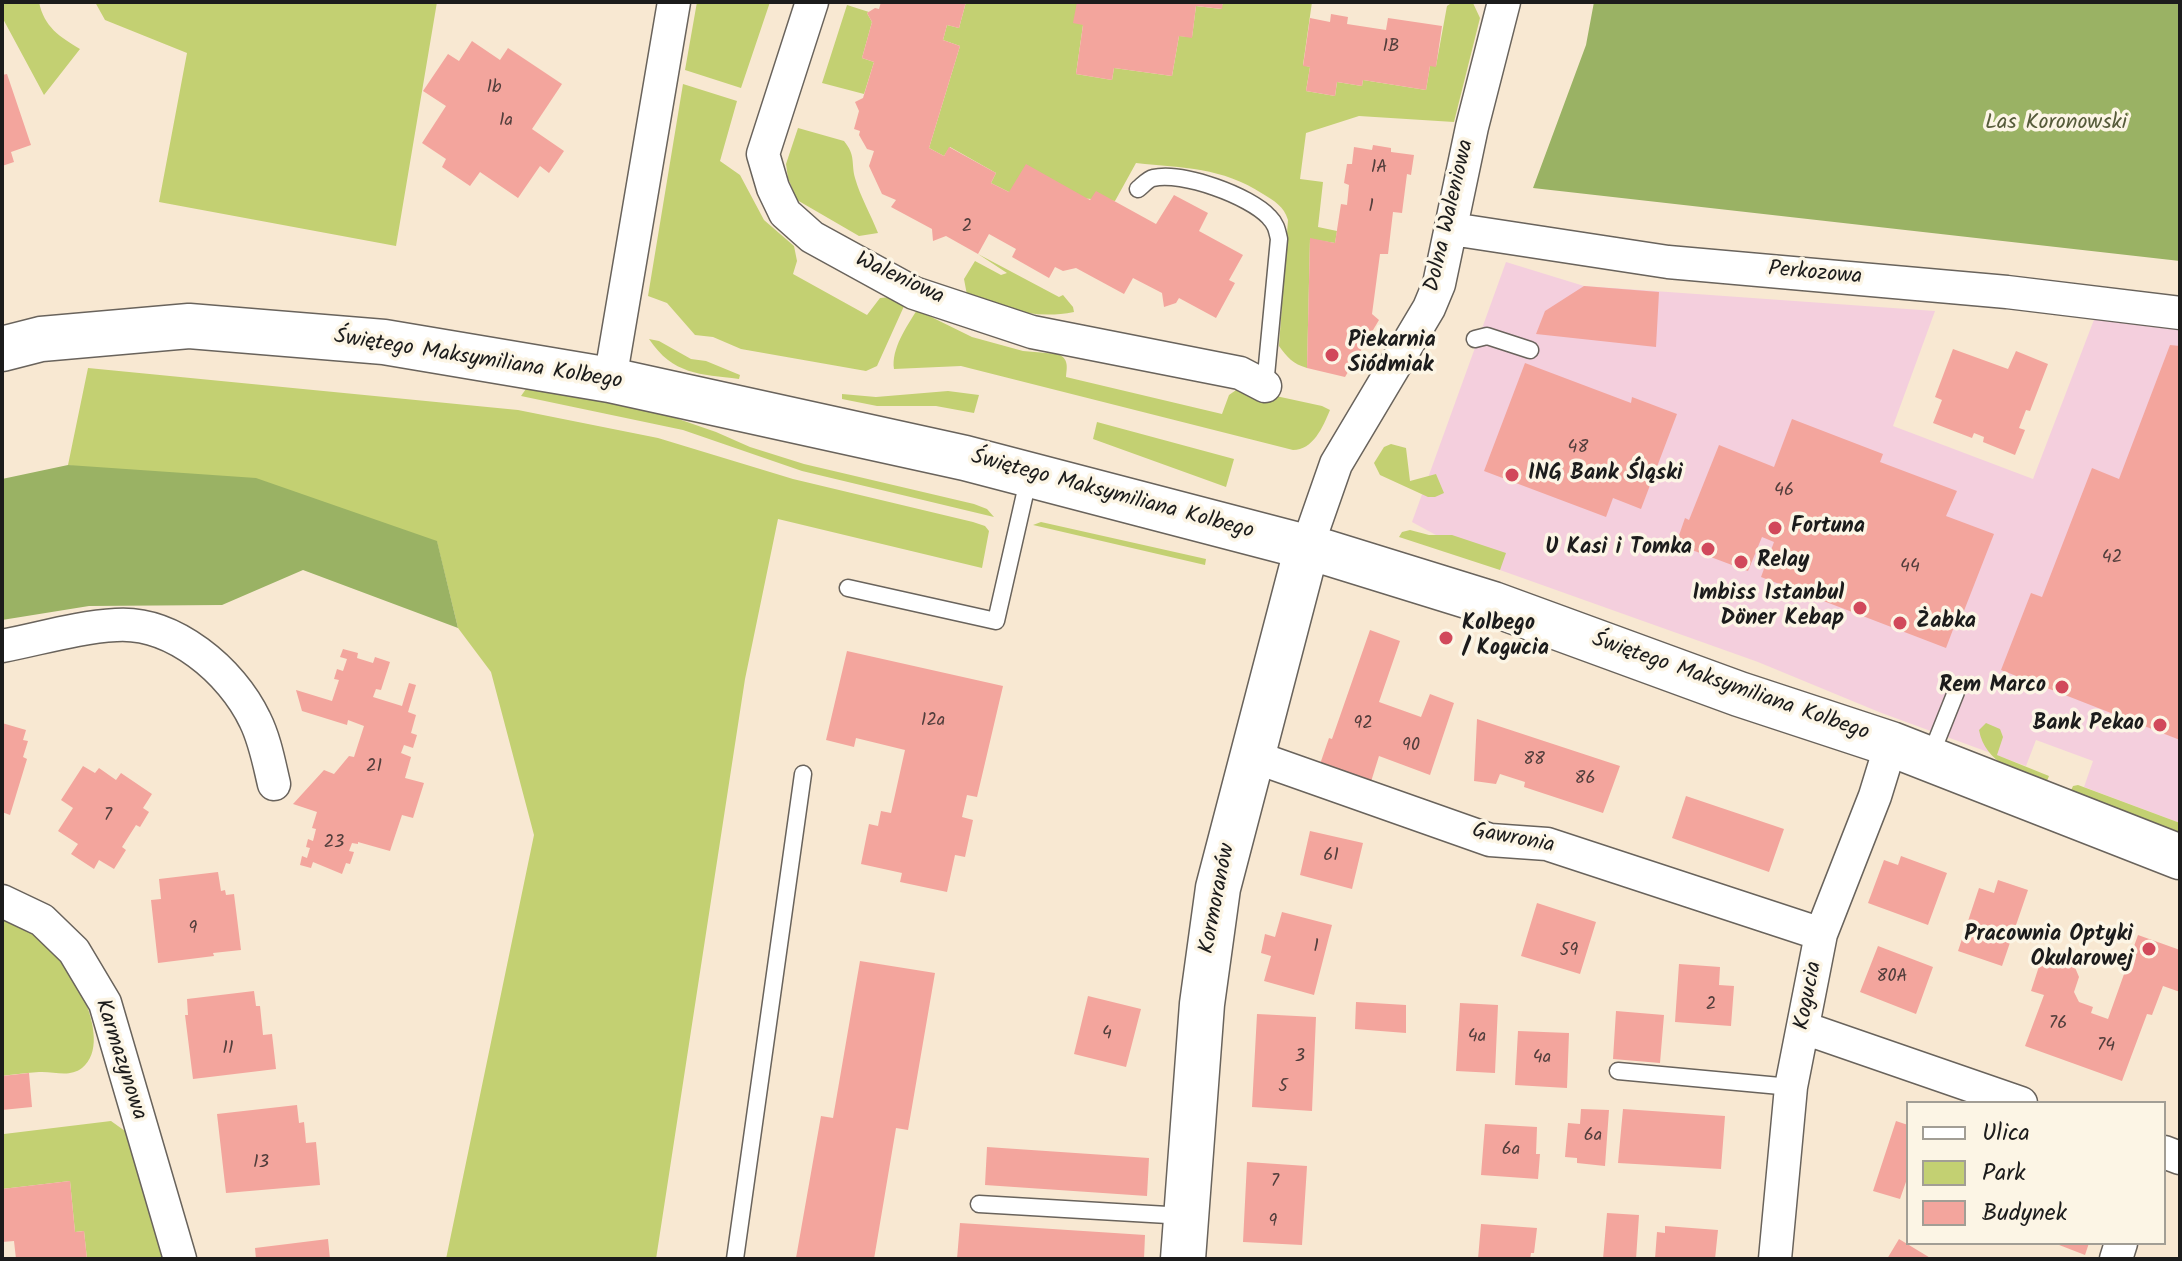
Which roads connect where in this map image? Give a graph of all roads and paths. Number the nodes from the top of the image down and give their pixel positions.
1 (674, 2) edge
2 (812, 2) edge
3 (1504, 2) edge
4 (1138, 189) dead end
5 (1452, 229) junction
6 (2180, 313) edge
7 (1475, 339) dead end
8 (2, 349) edge
9 (1530, 350) dead end
10 (610, 380) junction
11 (1253, 380) joint
12 (1030, 475) junction
13 (1307, 547) junction
14 (848, 588) dead end
15 (2, 646) edge
16 (1956, 692) dead end
17 (1910, 752) junction
18 (1252, 756) junction
19 (803, 774) dead end
20 (274, 784) dead end
21 (2180, 857) edge
22 (2, 901) edge
23 (1821, 934) junction
24 (1804, 1028) junction
25 (1618, 1071) dead end
26 (1791, 1087) junction
27 (2015, 1101) edge
28 (979, 1204) dead end
29 (1187, 1216) junction
30 (180, 1259) edge
31 (735, 1259) edge
32 (1183, 1259) edge
33 (1775, 1259) edge

1 - 10 street
2 - 11 street, Waleniowa
3 - 5 street, Dolna Waleniowa
4 - 11 lane
5 - 6 street, Perkozowa
5 - 13 street, Dolna Waleniowa
7 - 9 lane
8 - 10 main road, Świętego Maksymiliana Kolbego
10 - 12 main road, Świętego Maksymiliana Kolbego
12 - 13 main road, Świętego Maksymiliana Kolbego
12 - 14 lane
13 - 17 main road, Świętego Maksymiliana Kolbego
13 - 18 main road, Kormoranów
15 - 20 street
16 - 17 lane
17 - 21 main road, Świętego Maksymiliana Kolbego
17 - 23 street, Kogucia
18 - 23 street, Gawronia
18 - 29 main road, Kormoranów
19 - 31 lane
22 - 30 street, Karmazynowa
23 - 24 street, Kogucia
24 - 26 street, Kogucia
24 - 27 street
25 - 26 lane
26 - 33 street, Kogucia
28 - 29 lane
29 - 32 main road, Kormoranów

